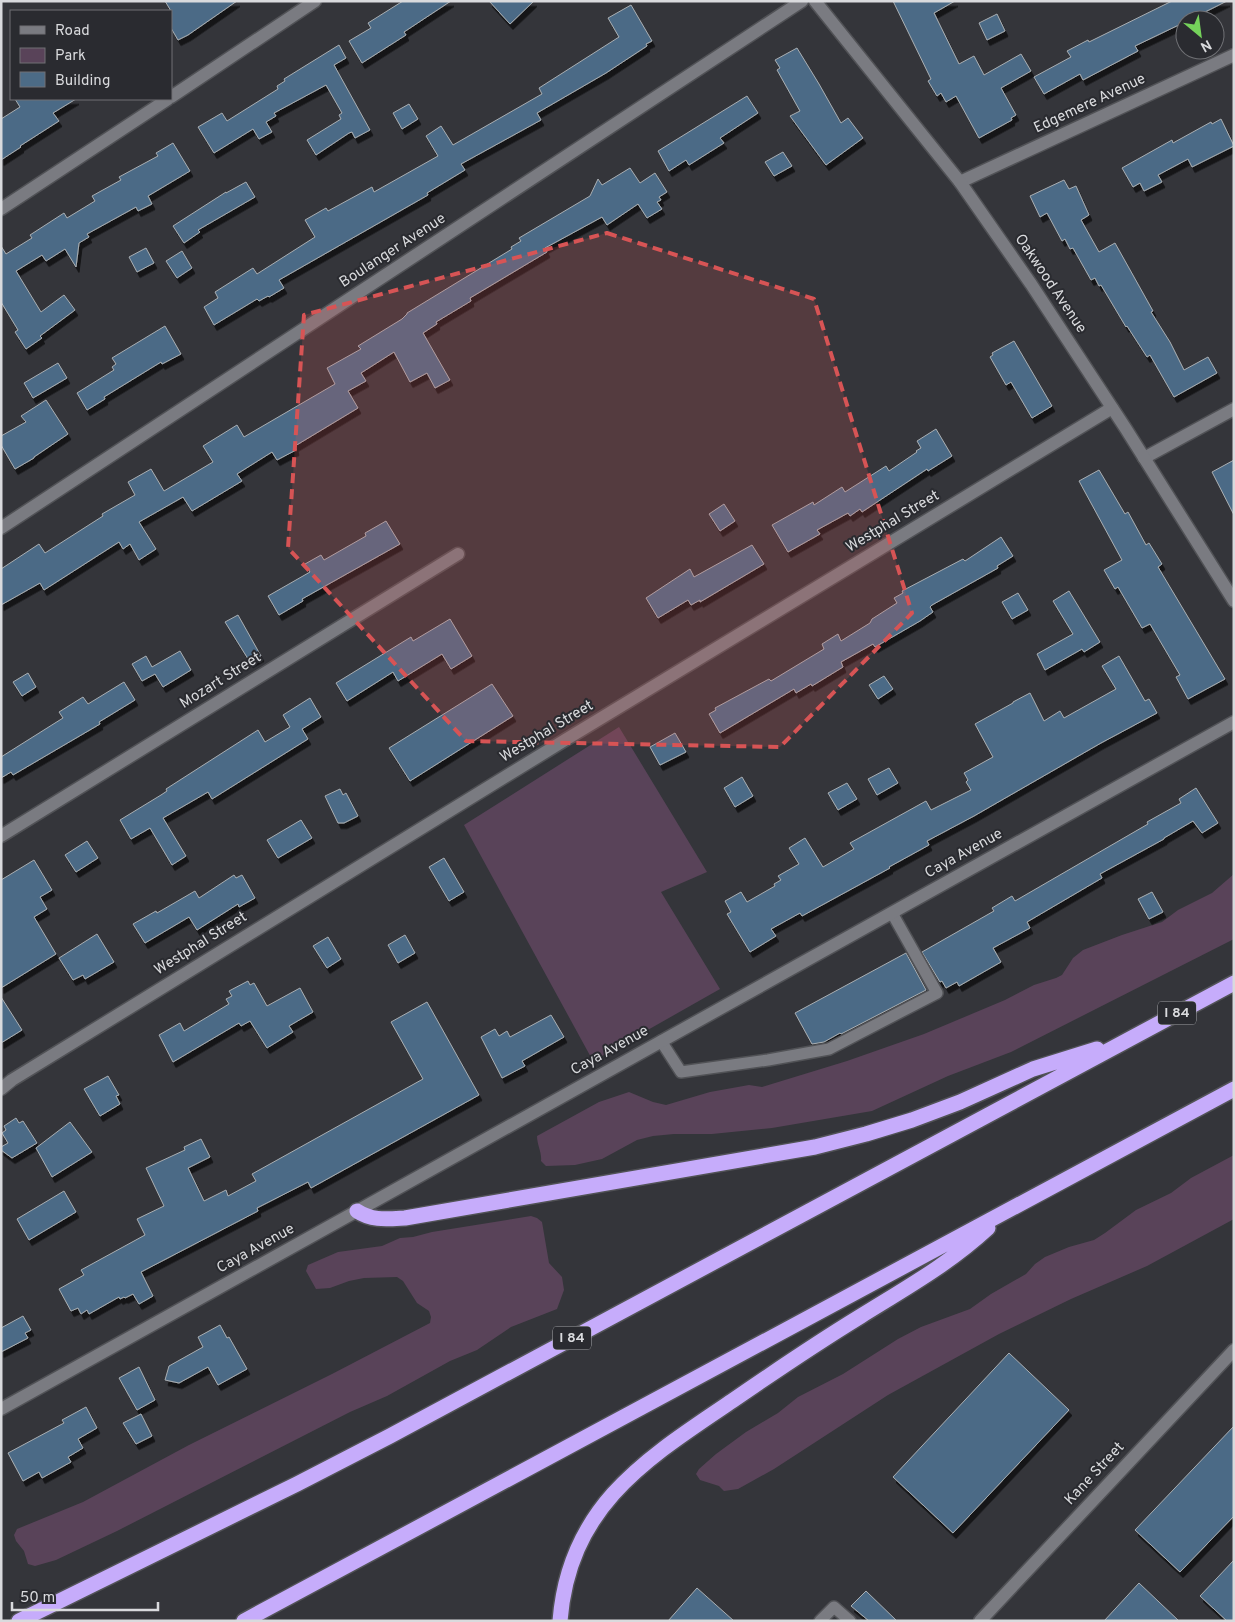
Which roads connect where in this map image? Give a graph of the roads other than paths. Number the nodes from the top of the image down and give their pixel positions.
1 (315, 1) edge
2 (802, 1) edge
3 (815, 1) edge
4 (1234, 55) edge
5 (172, 95) edge
6 (166, 100) edge
7 (960, 182) junction
8 (1, 209) edge
9 (1112, 408) junction
10 (1234, 409) edge
11 (1144, 458) junction
12 (1, 528) edge
13 (458, 554) dead end
14 (1234, 601) edge
15 (1234, 722) edge
16 (1, 836) edge
17 (892, 913) junction
18 (1234, 983) edge
19 (661, 1041) junction
20 (1120, 1044) junction
21 (1, 1089) edge
22 (1234, 1089) edge
23 (357, 1211) junction
24 (1007, 1211) junction
25 (1234, 1350) edge
26 (1, 1409) edge
27 (19, 1621) edge
28 (244, 1621) edge
29 (560, 1621) edge
30 (820, 1621) edge
31 (850, 1621) edge
32 (980, 1621) edge

1 - 5 street
2 - 12 street, Boulanger Avenue
3 - 7 street, Oakwood Avenue
4 - 7 street, Edgemere Avenue
6 - 8 street
7 - 9 street, Oakwood Avenue
9 - 11 street, Oakwood Avenue
9 - 21 street, Westphal Street
10 - 11 street
11 - 14 street, Oakwood Avenue
13 - 16 street, Mozart Street
15 - 17 street, Caya Avenue
17 - 19 street, Caya Avenue
17 - 19 lane
18 - 20 highway, I 84
19 - 23 street, Caya Avenue
20 - 23 highway
20 - 27 highway, I 84
22 - 24 highway
23 - 26 street, Caya Avenue
24 - 28 highway
24 - 29 highway
25 - 32 street, Kane Street
30 - 31 lane

